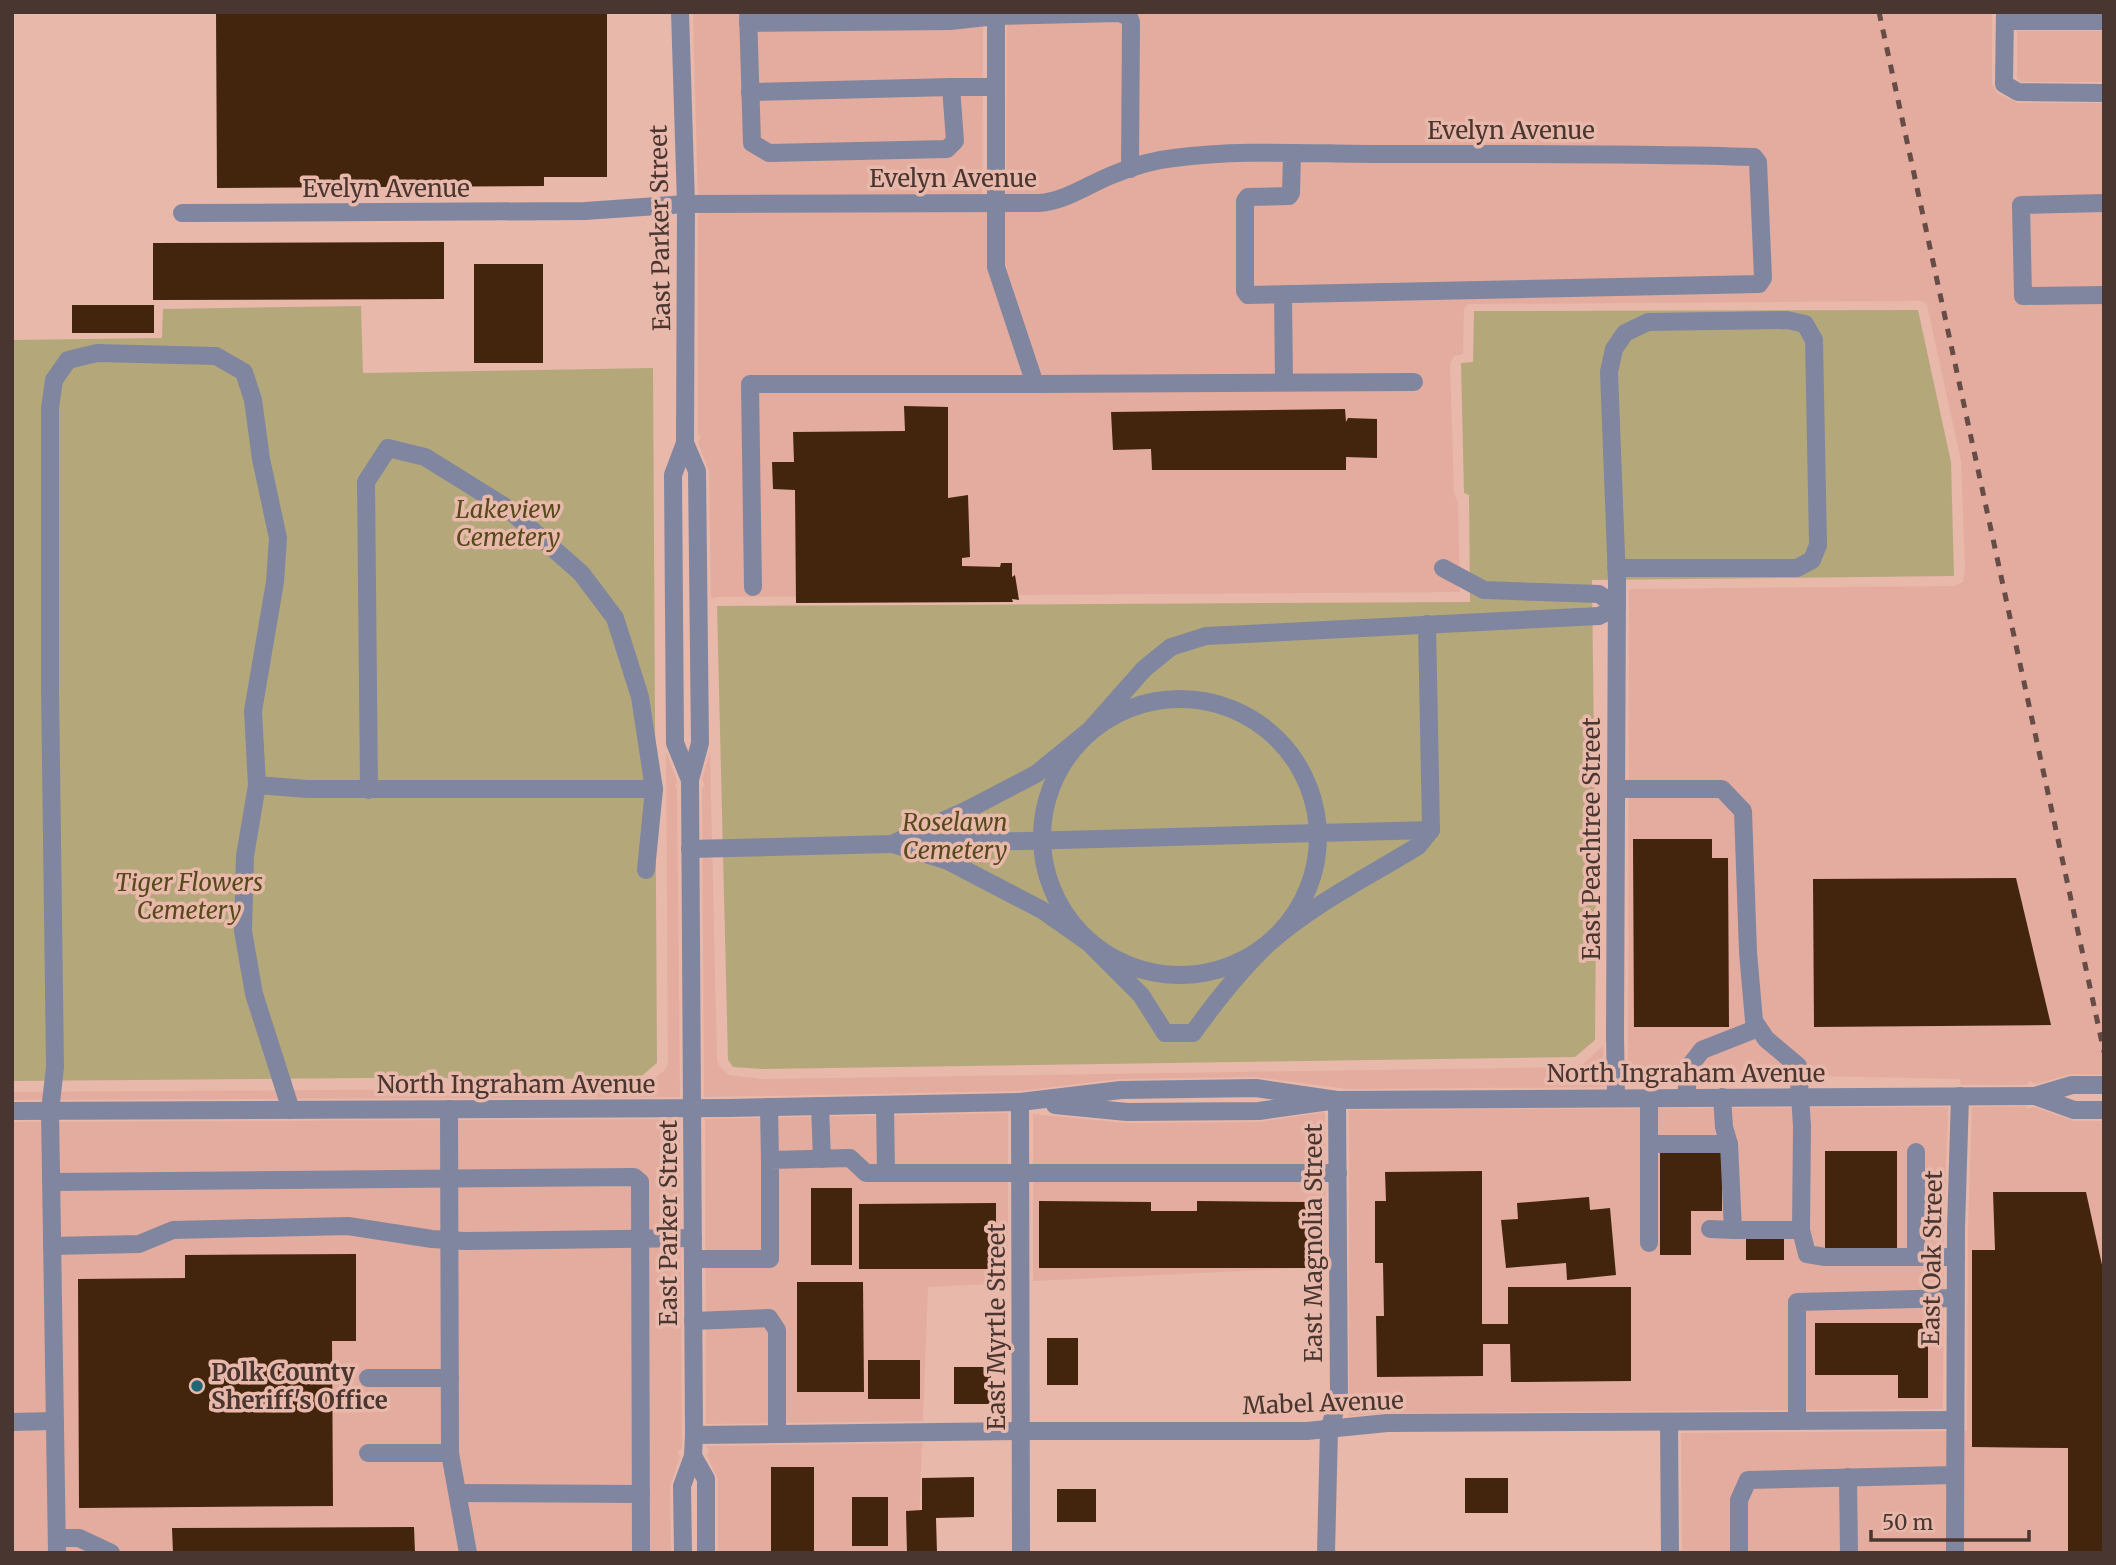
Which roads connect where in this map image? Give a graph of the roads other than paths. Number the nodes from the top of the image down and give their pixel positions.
1 (680, 12) edge
2 (996, 14) edge
3 (950, 16) edge
4 (2005, 16) edge
5 (748, 18) edge
6 (2104, 21) edge
7 (995, 87) junction
8 (951, 88) junction
9 (750, 92) junction
10 (2104, 93) edge
11 (1292, 154) junction
12 (1130, 169) junction
13 (995, 201) junction
14 (2104, 203) edge
15 (686, 204) junction
16 (182, 213) dead end
17 (2104, 295) edge
18 (1283, 296) junction
19 (1284, 382) junction
20 (1414, 382) dead end
21 (1035, 384) junction
22 (685, 443) junction
23 (1443, 568) dead end
24 (1616, 574) junction
25 (754, 587) dead end
26 (1617, 607) junction
27 (1427, 624) junction
28 (1090, 730) junction
29 (690, 780) junction
30 (257, 785) junction
31 (654, 789) junction
32 (1617, 789) junction
33 (369, 790) junction
34 (1432, 830) junction
35 (1319, 833) junction
36 (1041, 841) junction
37 (892, 844) junction
38 (690, 849) junction
39 (646, 870) dead end
40 (1089, 943) junction
41 (1269, 944) junction
42 (1758, 1028) junction
43 (2104, 1086) edge
44 (1800, 1096) junction
45 (1960, 1096) junction
46 (2035, 1096) junction
47 (1616, 1097) junction
48 (1649, 1097) junction
49 (1686, 1097) junction
50 (1723, 1097) junction
51 (1337, 1100) junction
52 (1020, 1102) junction
53 (885, 1105) junction
54 (820, 1106) junction
55 (769, 1107) junction
56 (692, 1108) junction
57 (449, 1109) junction
58 (291, 1110) junction
59 (2104, 1110) edge
60 (12, 1111) edge
61 (50, 1111) junction
62 (1649, 1144) junction
63 (1729, 1144) junction
64 (1916, 1152) dead end
65 (822, 1159) junction
66 (770, 1160) junction
67 (1020, 1172) junction
68 (886, 1173) junction
69 (1338, 1173) junction
70 (449, 1179) junction
71 (51, 1182) junction
72 (1710, 1229) dead end
73 (1733, 1230) junction
74 (1801, 1230) junction
75 (693, 1238) junction
76 (449, 1239) junction
77 (640, 1239) junction
78 (1649, 1243) dead end
79 (52, 1247) junction
80 (1916, 1257) junction
81 (1956, 1257) junction
82 (693, 1259) junction
83 (1955, 1298) junction
84 (693, 1321) junction
85 (368, 1378) dead end
86 (450, 1378) junction
87 (1955, 1420) junction
88 (55, 1421) junction
89 (1797, 1421) junction
90 (12, 1422) edge
91 (1669, 1422) junction
92 (1329, 1429) junction
93 (1021, 1431) junction
94 (777, 1434) junction
95 (694, 1436) junction
96 (368, 1453) dead end
97 (450, 1453) junction
98 (693, 1456) junction
99 (1955, 1475) junction
100 (1848, 1477) junction
101 (458, 1493) junction
102 (641, 1494) junction
103 (57, 1545) edge
104 (111, 1553) edge
105 (468, 1553) edge
106 (641, 1553) edge
107 (683, 1553) edge
108 (706, 1553) edge
109 (1021, 1553) edge
110 (1326, 1553) edge
111 (1670, 1553) edge
112 (1739, 1553) edge
113 (1849, 1553) edge
114 (1955, 1553) edge

1 - 15 street, East Parker Street
2 - 3 street
2 - 7 street
2 - 12 street
3 - 5 street
4 - 6 street
4 - 10 street
5 - 9 street
7 - 8 street
7 - 13 street
8 - 9 street
8 - 9 street
11 - 12 street, Evelyn Avenue
11 - 18 street
11 - 18 street, Evelyn Avenue
12 - 13 street, Evelyn Avenue
13 - 15 street, Evelyn Avenue
13 - 21 street
14 - 17 street
15 - 16 street, Evelyn Avenue
15 - 22 street, East Parker Street
18 - 19 street
19 - 20 street
19 - 21 street
21 - 25 street
22 - 29 street, East Parker Street
22 - 29 street, East Parker Street
23 - 26 street
24 - 24 street, East Peachtree Street
24 - 26 street, East Peachtree Street
26 - 27 street
26 - 32 street, East Peachtree Street
27 - 28 street
27 - 34 street
28 - 35 street
28 - 36 street
28 - 37 street
29 - 38 street, East Parker Street
30 - 33 street
30 - 58 street
30 - 61 street
31 - 33 street
31 - 33 street
31 - 39 street
32 - 42 street
32 - 47 street, East Peachtree Street
34 - 35 street
34 - 41 street
35 - 36 street
35 - 41 street
36 - 37 street
36 - 40 street
37 - 38 street
37 - 40 street
38 - 56 street, East Parker Street
40 - 41 street
40 - 41 street
42 - 44 street
42 - 49 street
43 - 46 street, North Ingraham Avenue
44 - 45 street, North Ingraham Avenue
44 - 50 street, North Ingraham Avenue
44 - 74 street
45 - 46 street, North Ingraham Avenue
45 - 81 street, East Oak Street
46 - 59 street, North Ingraham Avenue
47 - 48 street, North Ingraham Avenue
47 - 51 street, North Ingraham Avenue
48 - 49 street, North Ingraham Avenue
48 - 62 street
49 - 50 street, North Ingraham Avenue
50 - 63 street
51 - 52 street, North Ingraham Avenue
51 - 69 street, East Magnolia Street
52 - 53 street, North Ingraham Avenue
52 - 67 street, East Myrtle Street
53 - 54 street, North Ingraham Avenue
53 - 68 street
54 - 55 street, North Ingraham Avenue
54 - 65 street
55 - 56 street, North Ingraham Avenue
55 - 66 street
56 - 57 street, North Ingraham Avenue
56 - 75 street, East Parker Street
57 - 58 street, North Ingraham Avenue
57 - 70 street
58 - 61 street, North Ingraham Avenue
60 - 61 street, North Ingraham Avenue
61 - 71 street
62 - 63 street
62 - 78 street
63 - 73 street
64 - 80 street
65 - 66 street
65 - 68 street
66 - 82 street
67 - 68 street
67 - 69 street
67 - 93 street, East Myrtle Street
69 - 92 street, East Magnolia Street
70 - 71 street
70 - 76 street
70 - 77 street
71 - 79 street
72 - 73 street
73 - 74 street
74 - 80 street
75 - 77 street
75 - 82 street, East Parker Street
76 - 77 street
76 - 79 street
76 - 86 street
77 - 102 street
79 - 88 street
80 - 81 street
81 - 83 street, East Oak Street
82 - 84 street, East Parker Street
83 - 87 street, East Oak Street
83 - 89 street
84 - 94 street
84 - 95 street, East Parker Street
85 - 86 street
86 - 97 street
87 - 89 street, Mabel Avenue
87 - 99 street, East Oak Street
88 - 90 street
88 - 103 street
89 - 91 street, Mabel Avenue
91 - 92 street, Mabel Avenue
91 - 111 street
92 - 93 street, Mabel Avenue
92 - 110 street, East Magnolia Street
93 - 94 street, Mabel Avenue
93 - 109 street, East Myrtle Street
94 - 95 street, Mabel Avenue
95 - 98 street, East Parker Street
96 - 97 street
97 - 101 street
98 - 107 street, East Parker Street
98 - 108 street, East Parker Street
99 - 100 street
99 - 114 street, East Oak Street
100 - 112 street
100 - 113 street
101 - 102 street
101 - 105 street
102 - 106 street
103 - 104 street

